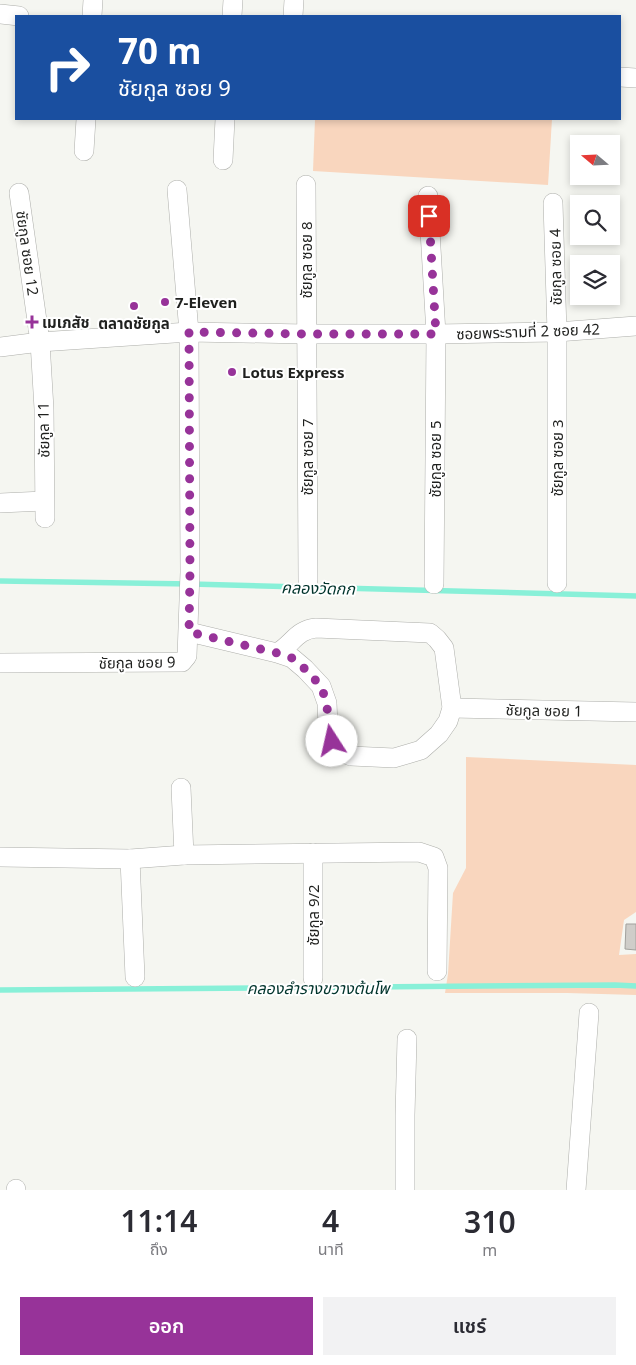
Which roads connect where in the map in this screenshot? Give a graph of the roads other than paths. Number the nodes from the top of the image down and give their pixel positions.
1 (93, 0) edge
2 (233, 0) edge
3 (294, 0) edge
4 (0, 14) edge
5 (92, 15) edge
6 (232, 15) edge
7 (293, 15) edge
8 (15, 16) edge
9 (621, 78) edge
10 (636, 78) edge
11 (86, 120) edge
12 (225, 120) edge
13 (84, 151) dead end
14 (223, 160) dead end
15 (306, 186) dead end
16 (177, 190) dead end
17 (19, 193) dead end
18 (428, 196) dead end
19 (554, 203) dead end
20 (636, 326) edge
21 (189, 332) junction
22 (557, 332) junction
23 (306, 334) junction
24 (436, 334) junction
25 (40, 342) junction
26 (0, 347) edge
27 (0, 503) edge
28 (308, 580) dead end
29 (557, 583) dead end
30 (434, 584) dead end
31 (189, 632) junction
32 (277, 653) junction
33 (0, 663) edge
34 (452, 708) junction
35 (636, 712) edge
36 (181, 788) dead end
37 (312, 853) junction
38 (184, 855) junction
39 (0, 857) edge
40 (130, 858) junction
41 (437, 971) dead end
42 (135, 977) dead end
43 (314, 978) dead end
44 (588, 1014) dead end
45 (407, 1039) dead end
46 (405, 1190) edge
47 (576, 1190) edge

1 - 5 street
2 - 6 street
3 - 7 street
4 - 8 street
9 - 10 street
11 - 13 street
12 - 14 street
15 - 23 street, ชัยกูล ซอย 8
16 - 21 street, ชัยกูล ซอย 9
17 - 25 street, ชัยกูล ซอย 12
18 - 24 street, ชัยกูล ซอย 5
19 - 22 street, ชัยกูล ซอย 4
20 - 22 street, ซอยพระรามที่ 2 ซอย 42
21 - 23 street, ซอยพระรามที่ 2 ซอย 42
21 - 25 street, ซอยพระรามที่ 2 ซอย 42
21 - 31 street, ชัยกูล ซอย 9
22 - 24 street, ซอยพระรามที่ 2 ซอย 42
22 - 29 street, ชัยกูล ซอย 3
23 - 24 street, ซอยพระรามที่ 2 ซอย 42
23 - 28 street, ชัยกูล ซอย 7
24 - 30 street, ชัยกูล ซอย 5
25 - 26 street, ซอยพระรามที่ 2 ซอย 42
25 - 27 street, ชัยกูล 11
31 - 32 street
31 - 33 street, ชัยกูล ซอย 9
32 - 34 street
32 - 34 street
34 - 35 street, ชัยกูล ซอย 1
36 - 38 street
37 - 38 street
37 - 41 street
37 - 43 street, ชัยกูล 9/2
38 - 40 street
39 - 40 street
40 - 42 street
44 - 47 street
45 - 46 street

